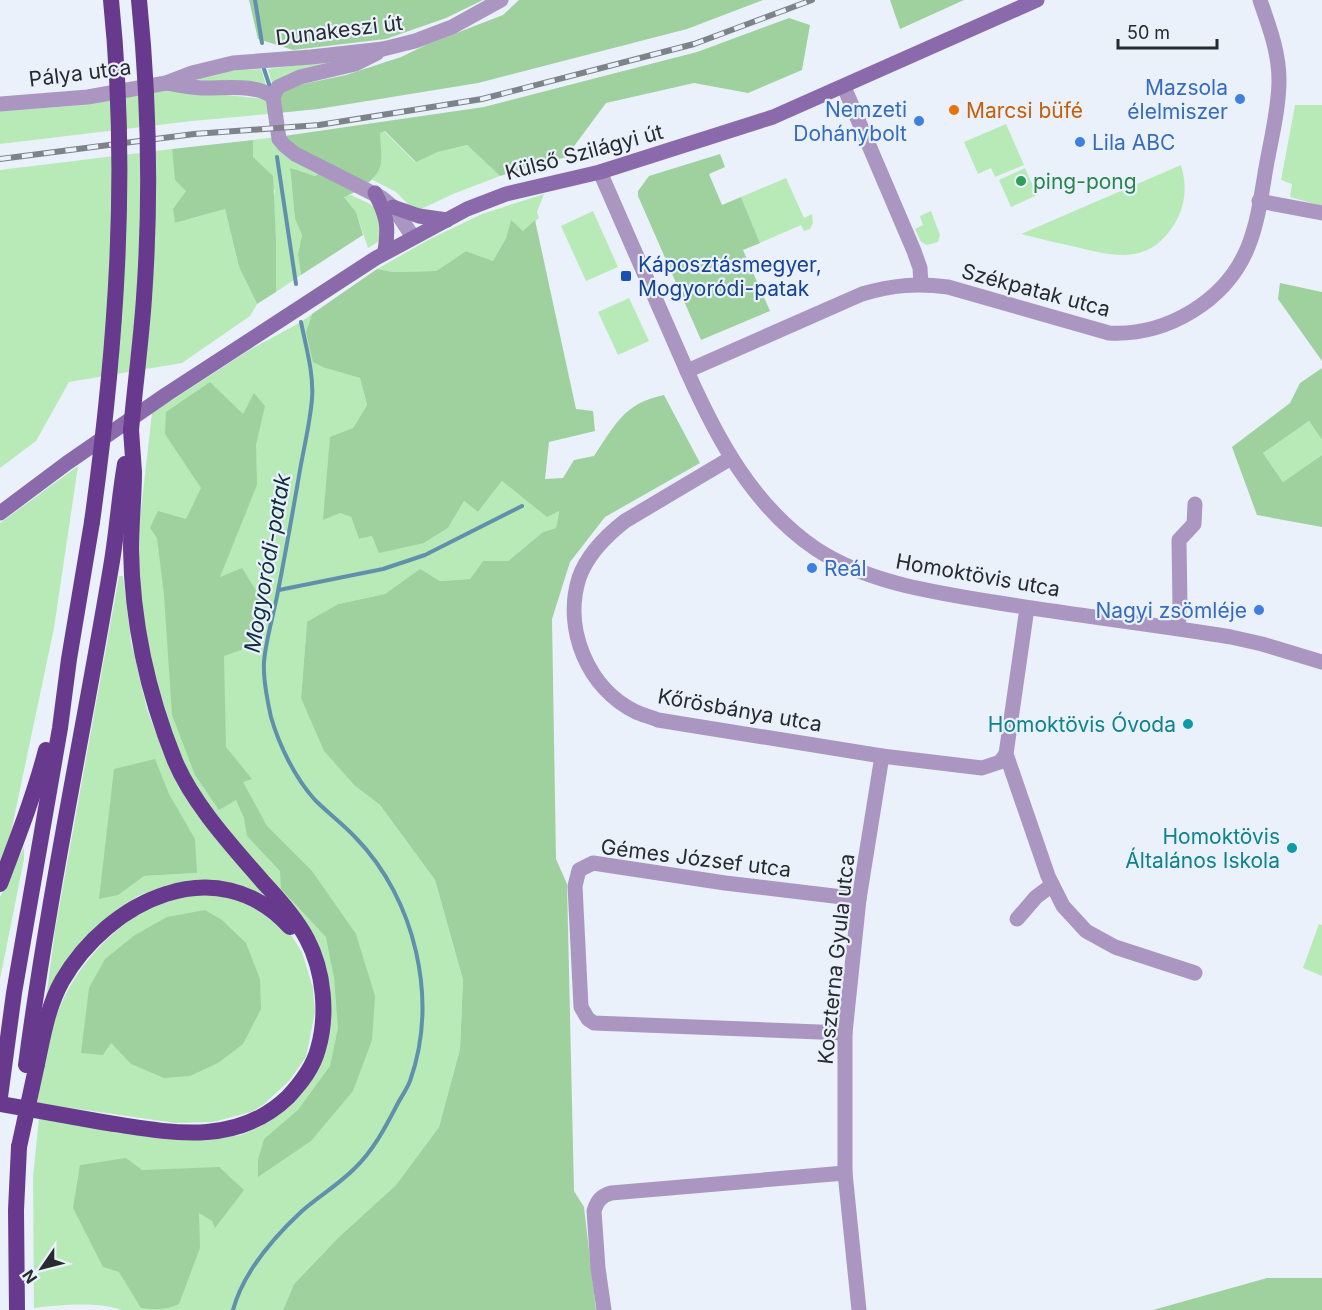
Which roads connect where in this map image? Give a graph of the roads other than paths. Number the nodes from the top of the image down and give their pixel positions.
1 (111, 0) edge
2 (140, 0) edge
3 (501, 0) edge
4 (1037, 0) edge
5 (1260, 0) edge
6 (383, 49) junction
7 (166, 83) junction
8 (844, 87) junction
9 (273, 97) junction
10 (0, 104) edge
11 (600, 172) junction
12 (375, 193) junction
13 (1260, 201) junction
14 (393, 207) junction
15 (1322, 213) edge
16 (447, 220) junction
17 (413, 237) junction
18 (385, 252) junction
19 (921, 284) junction
20 (687, 371) junction
21 (731, 458) junction
22 (1195, 504) dead end
23 (125, 512) junction
24 (0, 513) edge
25 (1027, 608) junction
26 (1178, 628) junction
27 (69, 659) junction
28 (1322, 662) edge
29 (1006, 754) junction
30 (882, 756) junction
31 (0, 884) edge
32 (1052, 885) junction
33 (859, 899) junction
34 (1017, 919) dead end
35 (317, 968) junction
36 (1196, 973) dead end
37 (845, 1033) junction
38 (31, 1065) junction
39 (0, 1097) edge
40 (0, 1104) edge
41 (845, 1173) junction
42 (17, 1307) edge
43 (604, 1310) edge
44 (859, 1310) edge

1 - 27 highway, bridge
2 - 23 highway, bridge
3 - 6 street, Dunakeszi út
4 - 8 main road, Külső Szilágyi út
5 - 13 street, Székpatak utca
6 - 7 street, Dunakeszi út
6 - 9 street
7 - 9 street
7 - 10 street, Pálya utca
8 - 11 main road, Külső Szilágyi út
8 - 19 street
9 - 12 street
11 - 16 main road, Külső Szilágyi út
11 - 20 street, Homoktövis utca
12 - 14 street
12 - 18 main road
13 - 15 street
13 - 19 street, Székpatak utca
14 - 16 main road
14 - 17 street
16 - 17 main road, Külső Szilágyi út
17 - 18 main road, Külső Szilágyi út
18 - 24 main road, Külső Szilágyi út
19 - 20 street, Székpatak utca
20 - 21 street, Homoktövis utca
21 - 25 street, Homoktövis utca
21 - 30 street, Kőrösbánya utca
22 - 26 street
23 - 35 highway
23 - 38 highway
25 - 26 street, Homoktövis utca
25 - 29 street
26 - 28 street, Homoktövis utca
27 - 31 highway
27 - 39 highway
29 - 30 street, Kőrösbánya utca
29 - 32 street
30 - 33 street, Koszterna Gyula utca
32 - 34 street
32 - 36 street
33 - 37 street, Koszterna Gyula utca
33 - 37 street, Gémes József utca
35 - 38 highway
35 - 40 highway
37 - 41 street, Koszterna Gyula utca
38 - 42 highway, bridge
41 - 43 street
41 - 44 street, Koszterna Gyula utca

